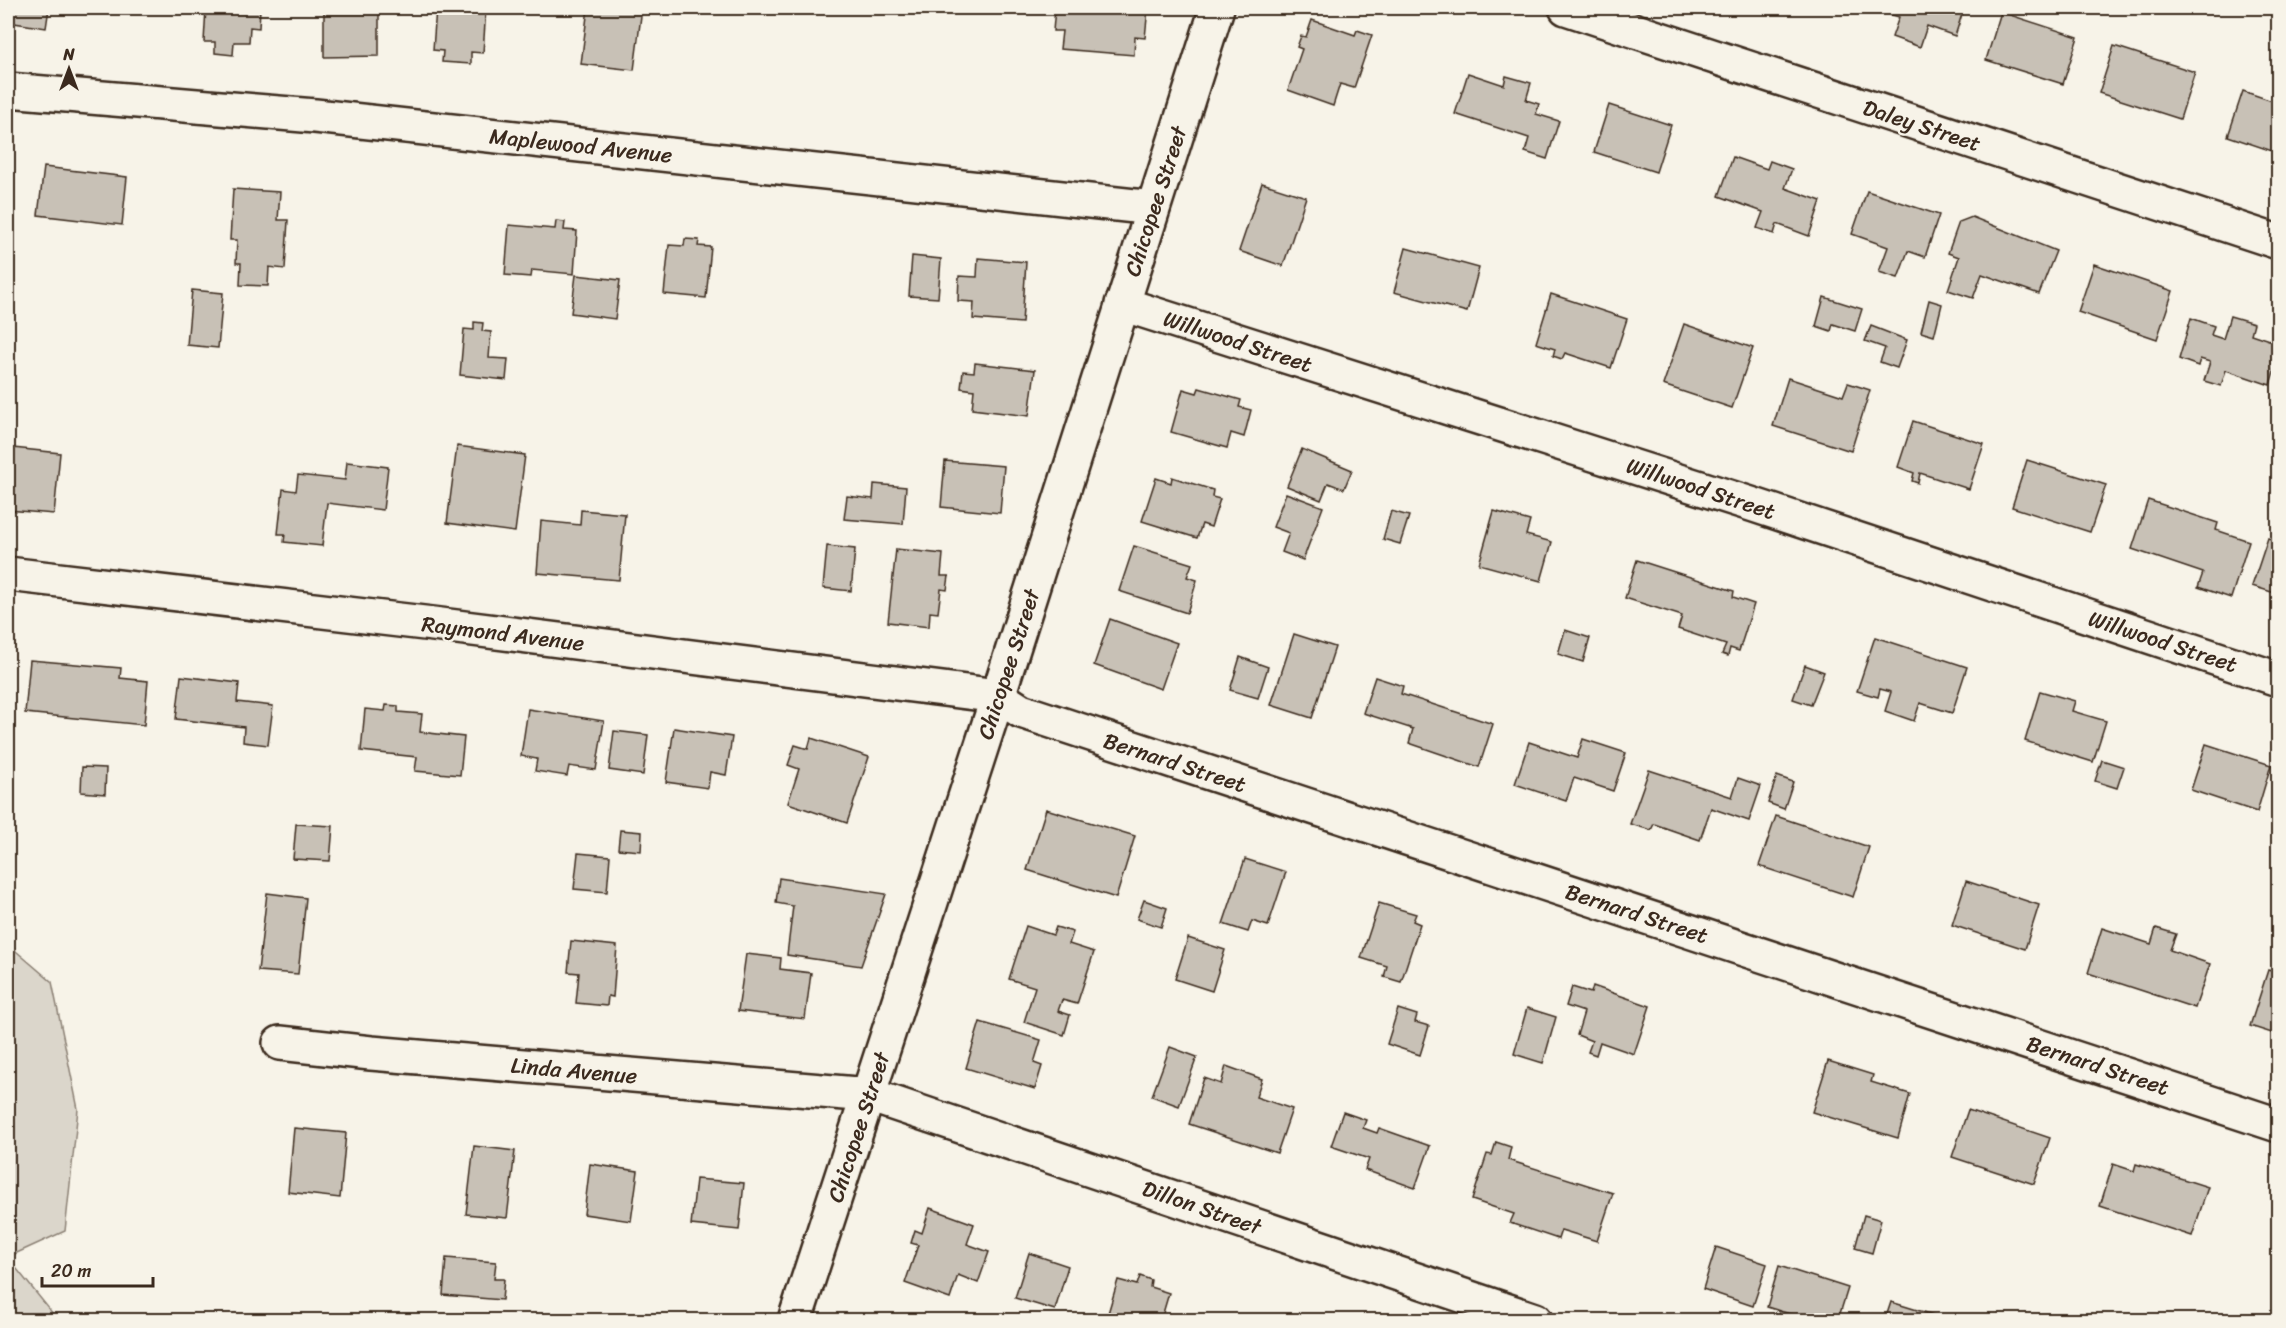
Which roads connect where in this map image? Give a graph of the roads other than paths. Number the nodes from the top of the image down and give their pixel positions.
1 (1217, 8) edge
2 (1566, 8) edge
3 (8, 90) edge
4 (1153, 208) junction
5 (2278, 242) edge
6 (1122, 304) junction
7 (8, 574) edge
8 (2278, 679) edge
9 (998, 696) junction
10 (280, 1043) dead end
11 (869, 1095) junction
12 (2278, 1125) edge
13 (795, 1320) edge
14 (1535, 1320) edge

1 - 4 street, Chicopee Street
2 - 5 street, Daley Street
3 - 4 street, Maplewood Avenue
4 - 6 street, Chicopee Street
6 - 8 street, Willwood Street
6 - 9 street, Chicopee Street
7 - 9 street, Raymond Avenue
9 - 11 street, Chicopee Street
9 - 12 street, Bernard Street
10 - 11 street, Linda Avenue
11 - 13 street, Chicopee Street
11 - 14 street, Dillon Street

